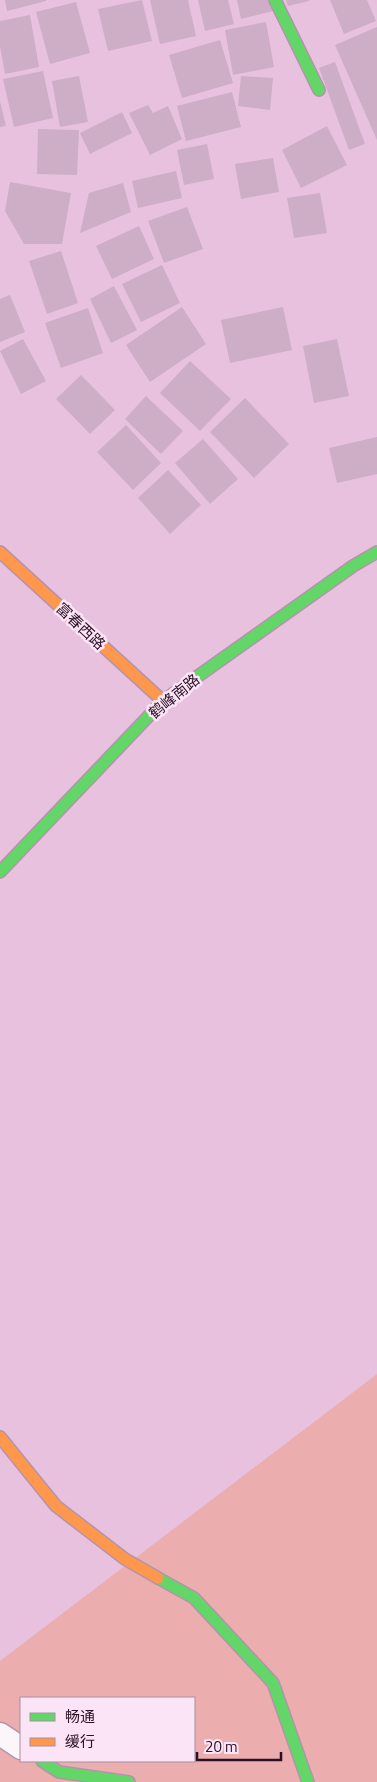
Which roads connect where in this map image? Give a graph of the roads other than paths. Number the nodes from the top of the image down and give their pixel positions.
1 (275, 0) edge
2 (319, 90) dead end
3 (0, 552) edge
4 (377, 552) edge
5 (162, 701) junction
6 (0, 872) edge
7 (0, 1437) edge
8 (0, 1734) edge
9 (20, 1747) edge
10 (44, 1762) edge
11 (129, 1782) edge
12 (308, 1782) edge

1 - 2 street
3 - 5 street, 富春西路
4 - 5 street, 鹤峰南路
5 - 6 street, 鹤峰南路
7 - 12 street
8 - 9 street
10 - 11 street

